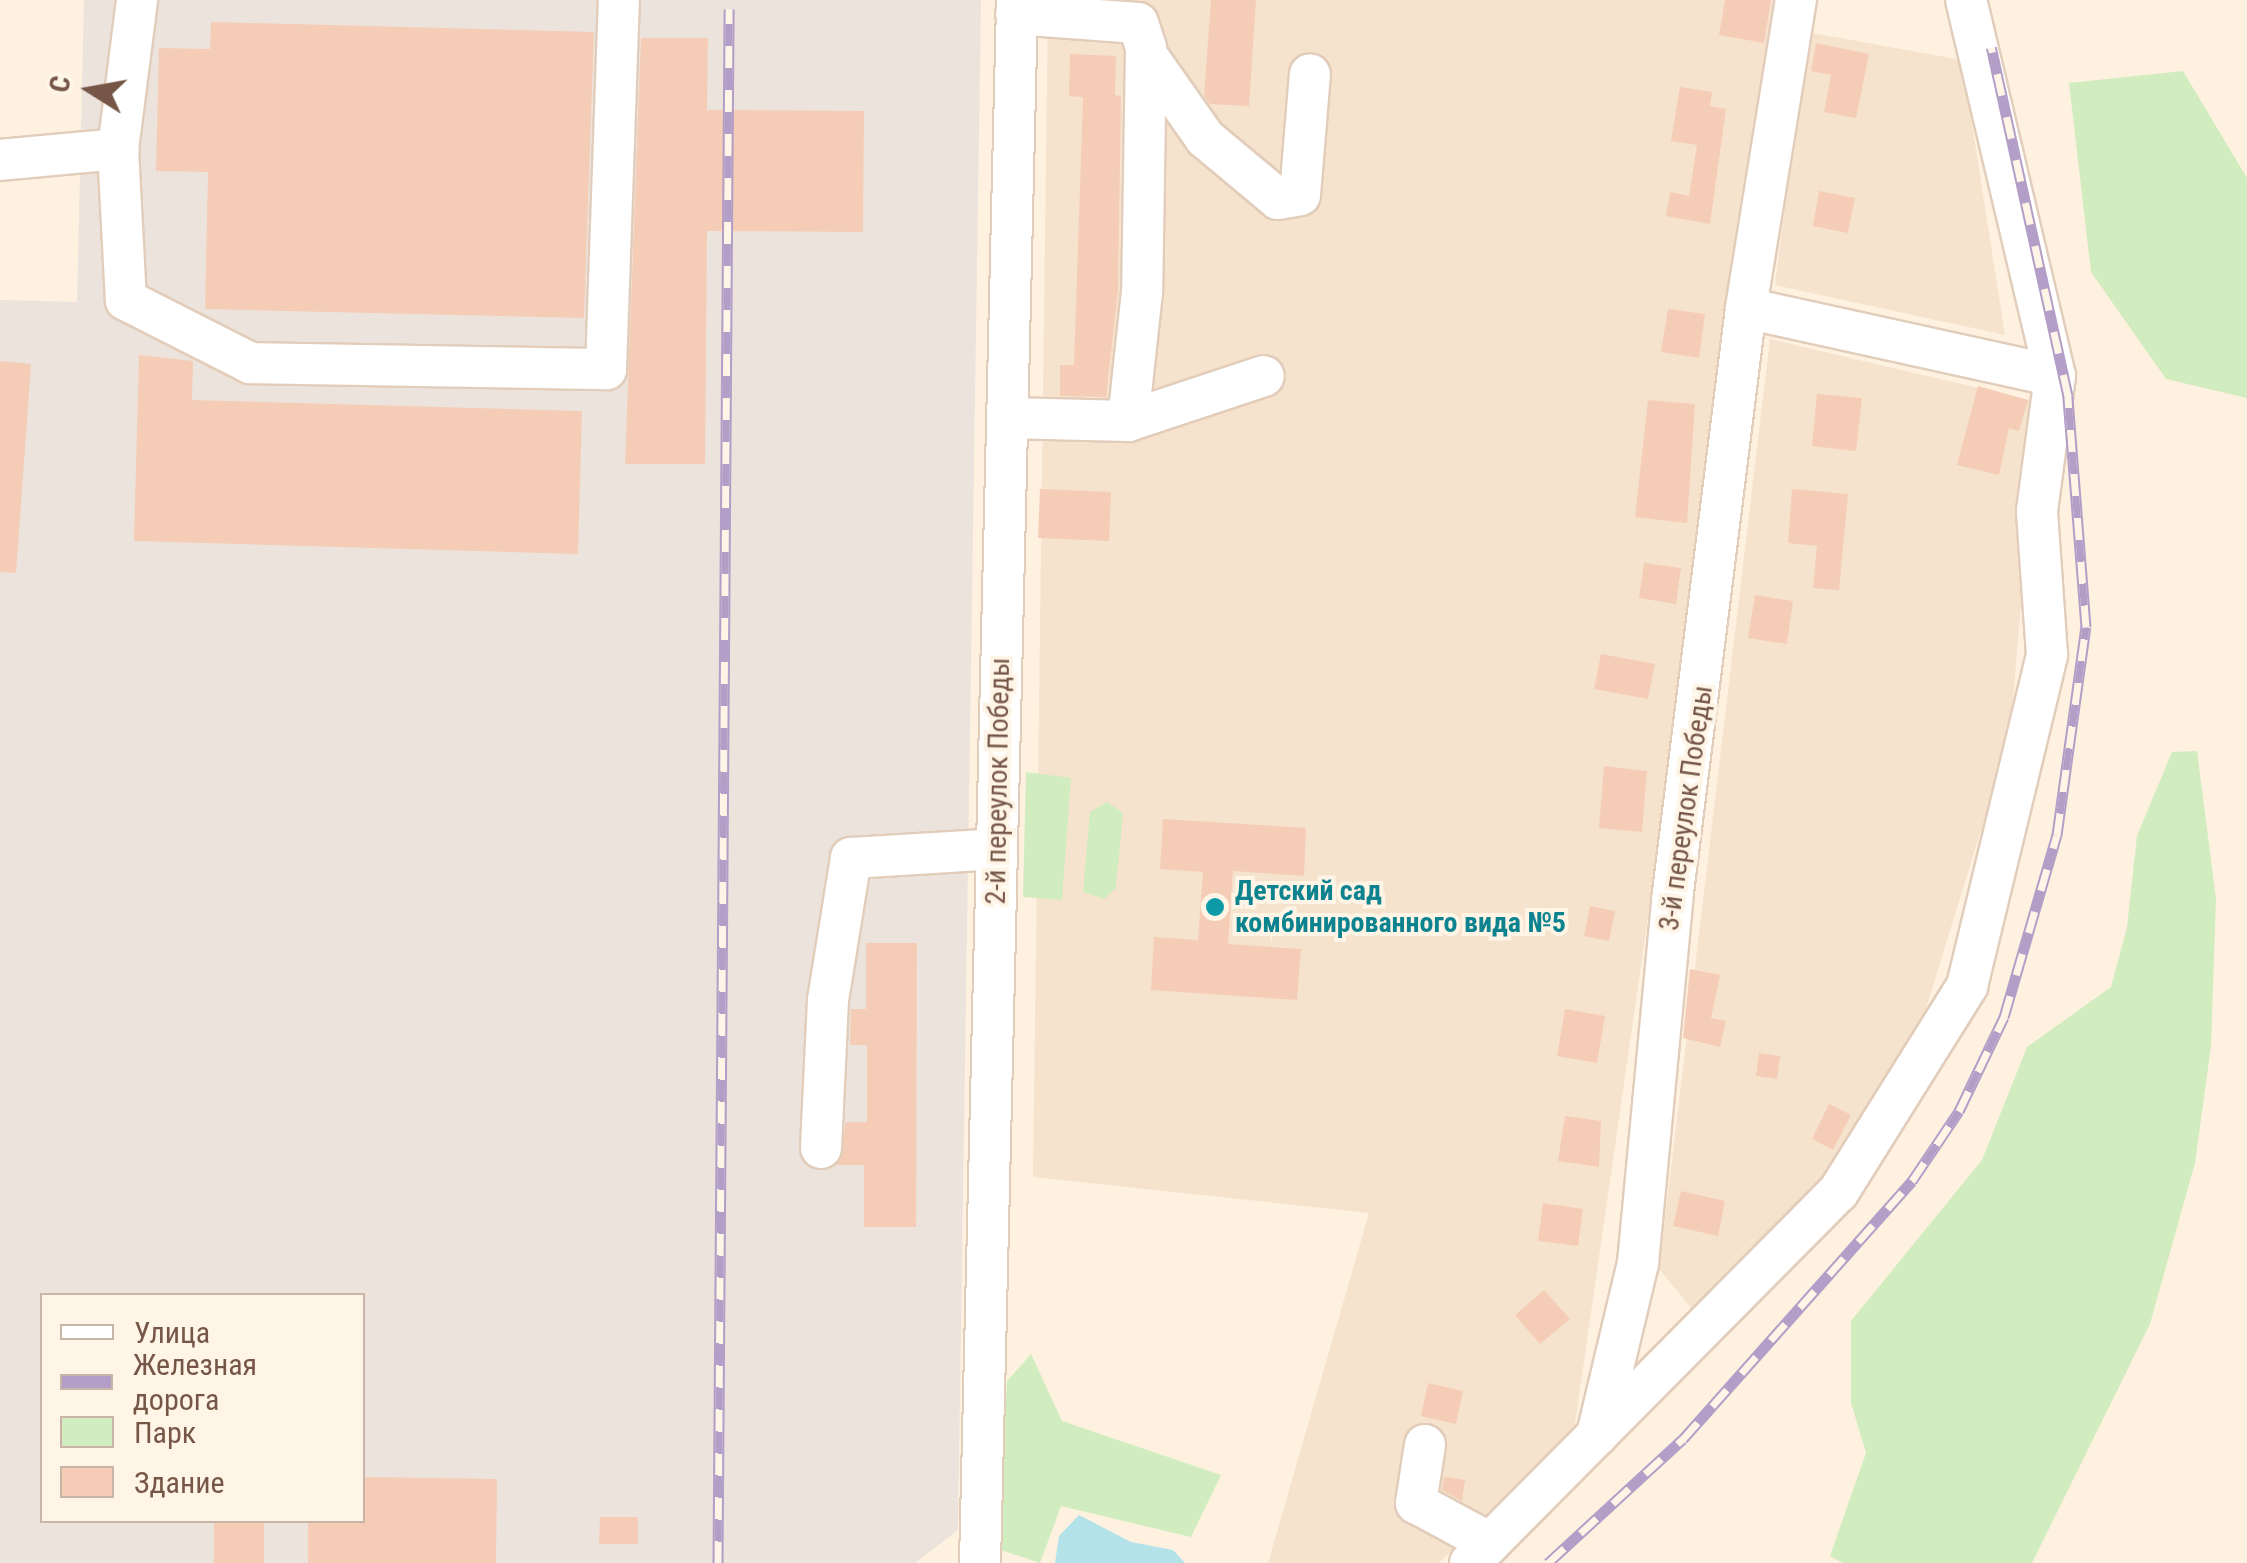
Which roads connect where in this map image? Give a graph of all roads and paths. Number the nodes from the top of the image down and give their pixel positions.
1 (137, 0) edge
2 (619, 0) edge
3 (1796, 0) edge
4 (1966, 0) edge
5 (1016, 7) edge
6 (1141, 26) edge
7 (1310, 74) dead end
8 (118, 149) junction
9 (0, 160) edge
10 (1746, 308) junction
11 (1264, 376) dead end
12 (2054, 376) junction
13 (1007, 418) junction
14 (1128, 421) junction
15 (996, 849) junction
16 (821, 1148) dead end
17 (1596, 1436) junction
18 (1424, 1445) dead end
19 (1480, 1553) edge
20 (980, 1563) edge

1 - 8 street
2 - 8 street
3 - 10 street, 3-й переулок Победы
4 - 12 street
5 - 6 street
5 - 13 street, 2-й переулок Победы
6 - 7 street
6 - 14 street
8 - 9 street
10 - 12 street
10 - 17 street, 3-й переулок Победы
11 - 14 street
12 - 17 street
13 - 14 street
13 - 15 street, 2-й переулок Победы
15 - 16 street
15 - 20 street, 2-й переулок Победы
17 - 19 street
18 - 19 street

